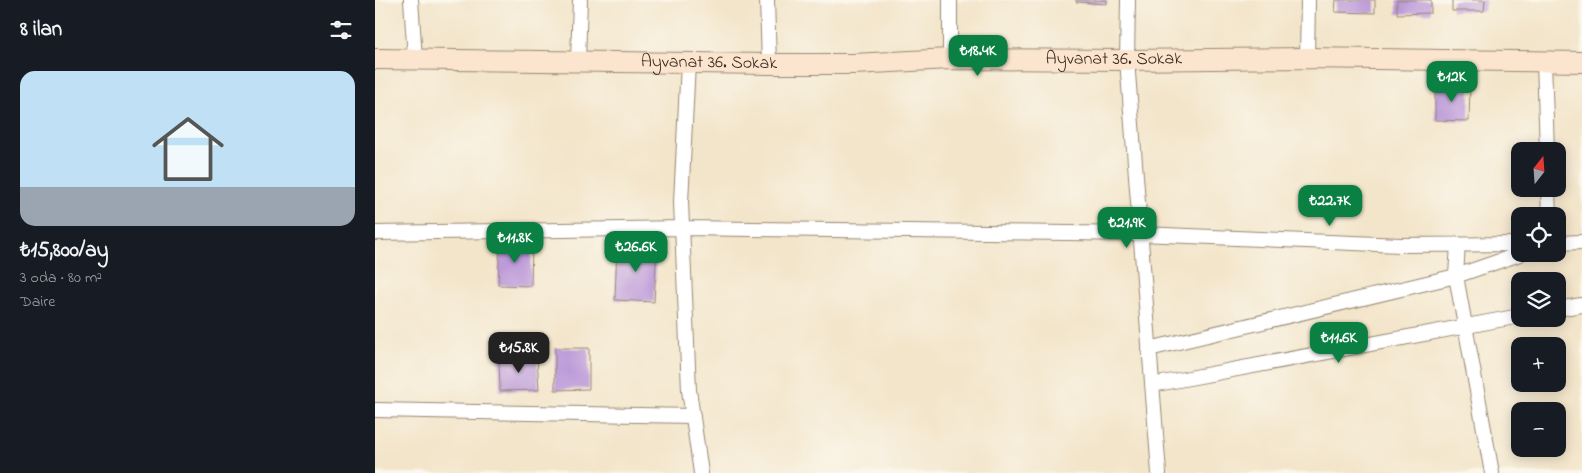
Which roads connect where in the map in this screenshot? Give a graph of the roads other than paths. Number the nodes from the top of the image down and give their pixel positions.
1 (411, 0) edge
2 (580, 0) edge
3 (767, 0) edge
4 (950, 0) edge
5 (1129, 0) edge
6 (1308, 0) edge
7 (1307, 58) junction
8 (375, 59) edge
9 (415, 59) junction
10 (950, 59) junction
11 (1127, 60) junction
12 (1545, 61) junction
13 (577, 62) junction
14 (1582, 62) edge
15 (688, 63) junction
16 (769, 64) junction
17 (1547, 142) edge
18 (682, 228) junction
19 (375, 233) edge
20 (1141, 234) junction
21 (1582, 242) edge
22 (1566, 243) edge
23 (1458, 244) junction
24 (1511, 244) edge
25 (1511, 257) edge
26 (1456, 276) junction
27 (1582, 305) edge
28 (1566, 308) edge
29 (1511, 317) edge
30 (1465, 325) junction
31 (1149, 349) junction
32 (1152, 385) junction
33 (375, 410) edge
34 (693, 416) junction
35 (701, 473) edge
36 (1159, 473) edge
37 (1492, 473) edge

1 - 9 street
2 - 13 street
3 - 16 street
4 - 10 street
5 - 11 street
6 - 7 street
7 - 11 street, Ayvanat 36. Sokak
7 - 12 street, Ayvanat 36. Sokak
8 - 9 street, Ayvanat 36. Sokak
9 - 13 street, Ayvanat 36. Sokak
10 - 11 street, Ayvanat 36. Sokak
10 - 16 street, Ayvanat 36. Sokak
11 - 20 street
12 - 14 street, Ayvanat 36. Sokak
12 - 17 street
13 - 15 street, Ayvanat 36. Sokak
15 - 16 street, Ayvanat 36. Sokak
15 - 18 street
18 - 19 street
18 - 20 street
18 - 34 street
20 - 23 street
20 - 31 street
21 - 22 street
23 - 24 street
23 - 26 street
25 - 26 street
26 - 30 street
26 - 31 street
27 - 28 street
29 - 30 street
30 - 32 street
30 - 37 street
31 - 32 street
32 - 36 street
33 - 34 street
34 - 35 street

